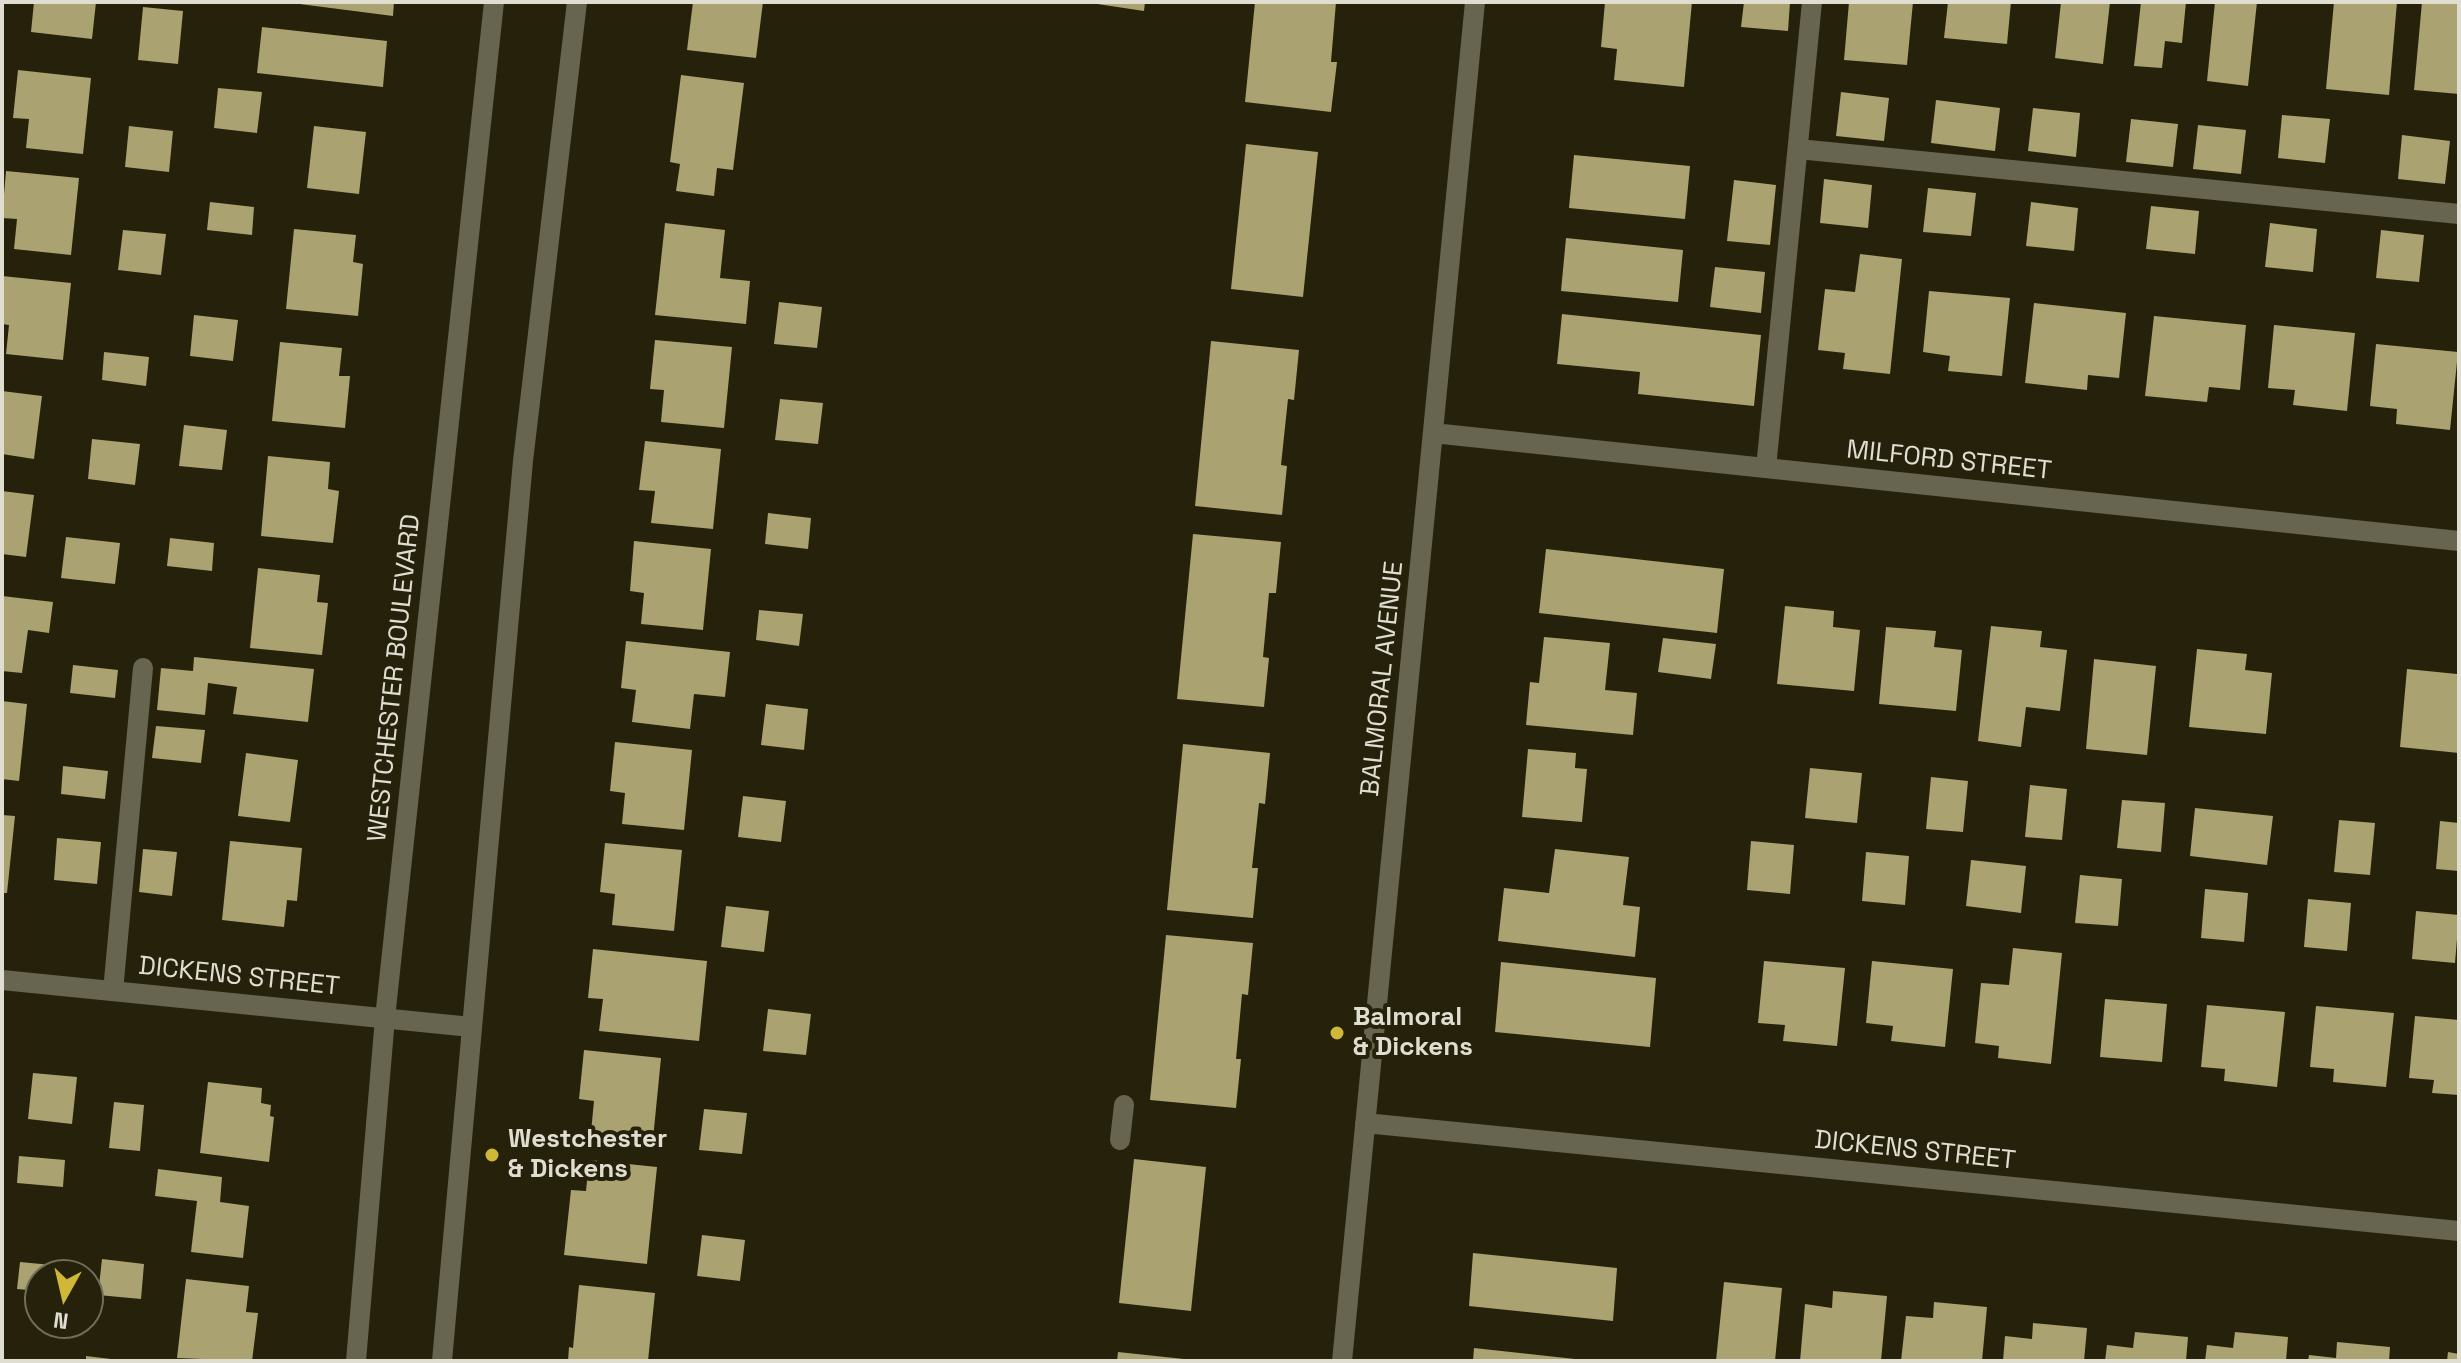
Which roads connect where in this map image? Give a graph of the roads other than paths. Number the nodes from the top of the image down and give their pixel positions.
1 (494, 2) edge
2 (577, 2) edge
3 (1475, 2) edge
4 (1812, 2) edge
5 (1798, 149) junction
6 (2459, 214) edge
7 (1433, 433) junction
8 (1766, 468) junction
9 (2459, 541) edge
10 (143, 668) dead end
11 (2, 980) edge
12 (113, 991) junction
13 (385, 1018) junction
14 (471, 1027) junction
15 (1124, 1105) dead end
16 (1365, 1123) junction
17 (1120, 1140) dead end
18 (2459, 1231) edge
19 (356, 1361) edge
20 (442, 1361) edge
21 (1342, 1361) edge

1 - 13 street, WESTCHESTER BOULEVARD
2 - 14 street
3 - 7 street, BALMORAL AVENUE
4 - 5 street
5 - 6 street
5 - 8 street
7 - 8 street, MILFORD STREET
7 - 16 street, BALMORAL AVENUE
8 - 9 street, MILFORD STREET
10 - 12 street
11 - 12 street, DICKENS STREET
12 - 13 street, DICKENS STREET
13 - 14 street, DICKENS STREET
13 - 19 street, WESTCHESTER BOULEVARD
14 - 20 street
15 - 17 street
16 - 18 street, DICKENS STREET
16 - 21 street, BALMORAL AVENUE

